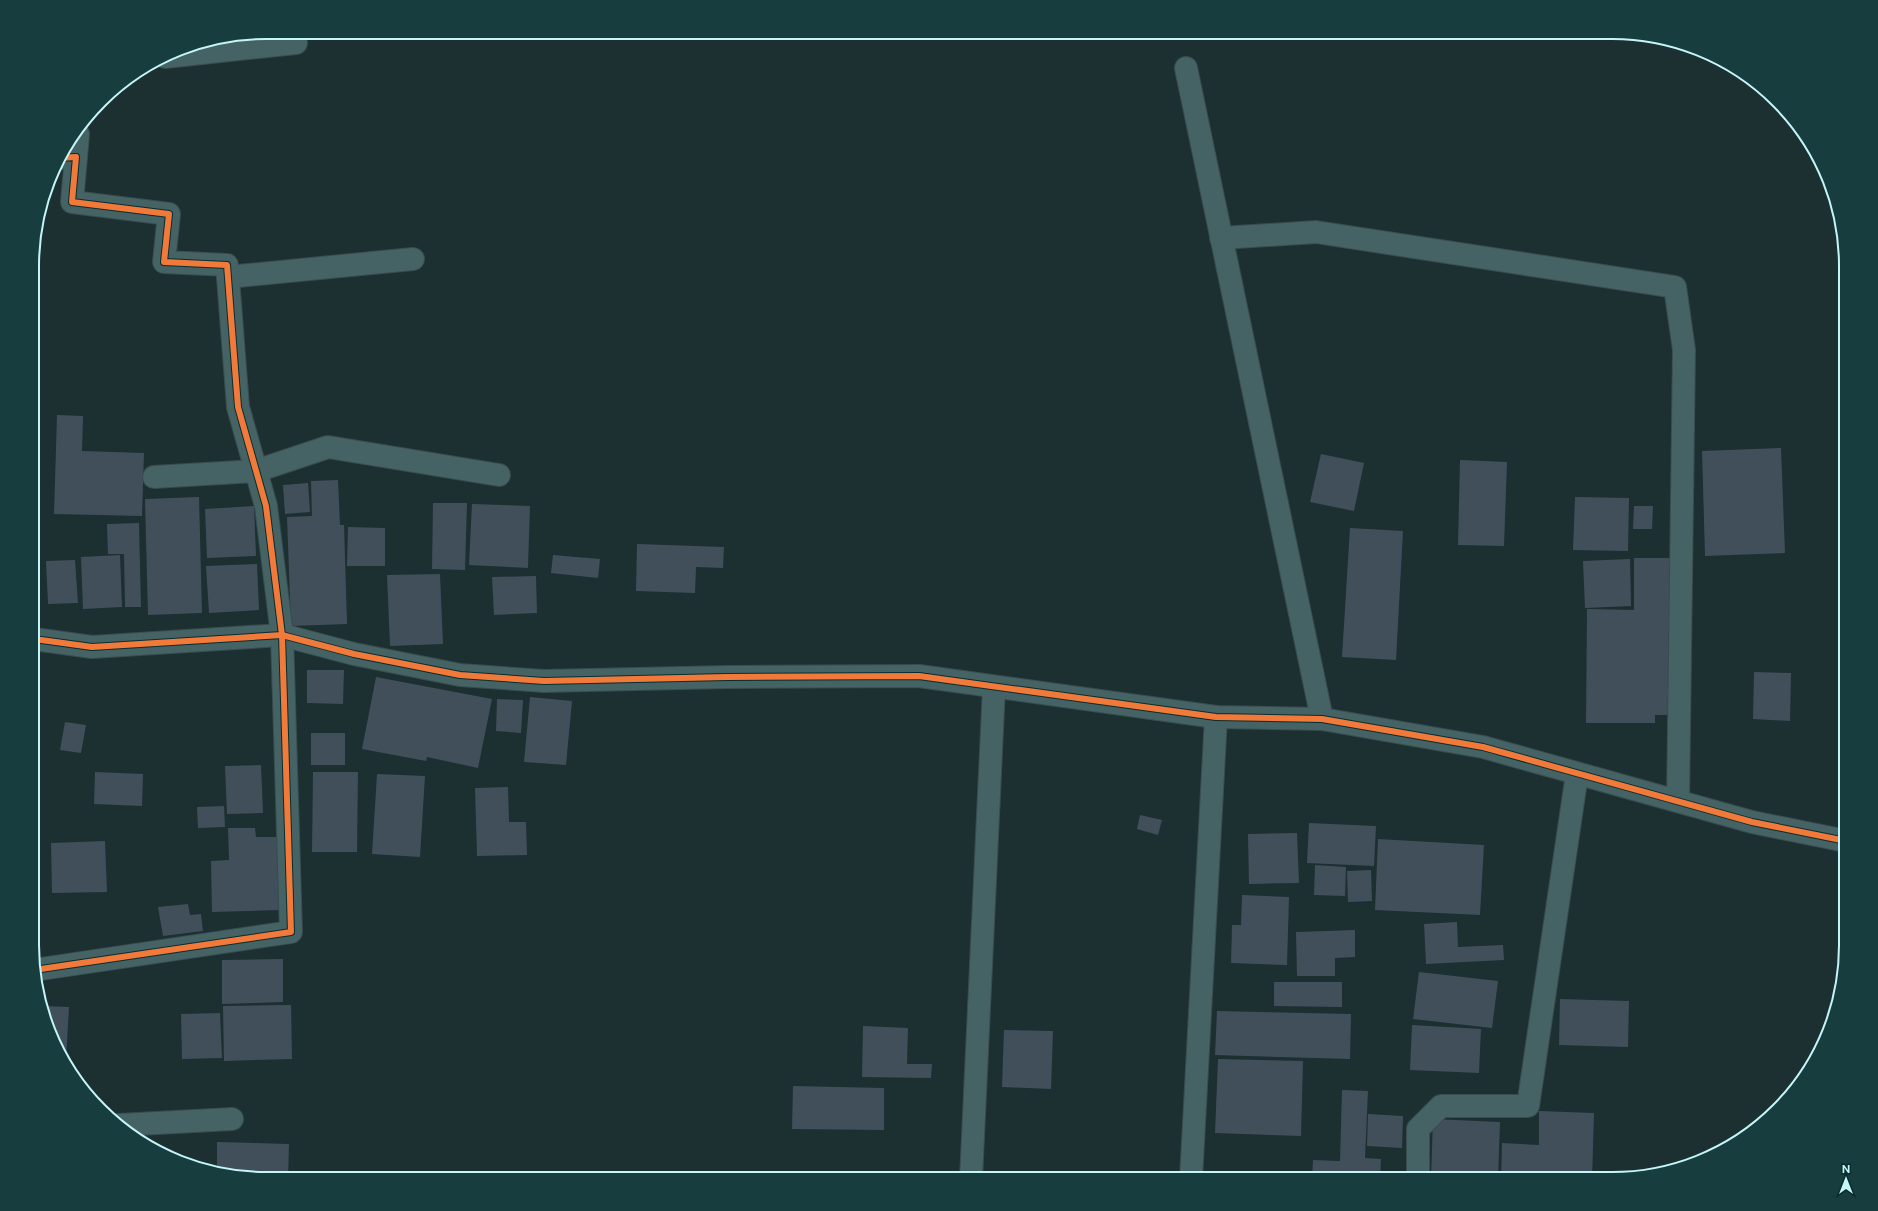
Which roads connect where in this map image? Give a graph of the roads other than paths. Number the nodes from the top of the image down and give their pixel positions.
1 (296, 43) dead end
2 (181, 55) edge
3 (1186, 68) dead end
4 (72, 147) edge
5 (68, 157) edge
6 (1221, 238) junction
7 (413, 260) dead end
8 (228, 277) junction
9 (256, 471) junction
10 (499, 475) dead end
11 (154, 477) dead end
12 (282, 635) junction
13 (39, 640) edge
14 (994, 687) junction
15 (1216, 717) junction
16 (1322, 720) junction
17 (1577, 774) junction
18 (1678, 801) junction
19 (1839, 840) edge
20 (40, 969) edge
21 (232, 1119) dead end
22 (127, 1125) edge
23 (971, 1172) edge
24 (1191, 1172) edge
25 (1418, 1172) edge

1 - 2 street
3 - 6 street
4 - 5 street
5 - 8 street
6 - 16 street
6 - 18 street
7 - 8 street
8 - 9 street
9 - 10 street
9 - 11 street
9 - 12 street
12 - 13 street
12 - 14 street
12 - 20 street
14 - 15 street
14 - 23 street
15 - 16 street
15 - 24 street
16 - 17 street
17 - 18 street
17 - 25 street
18 - 19 street
21 - 22 street

